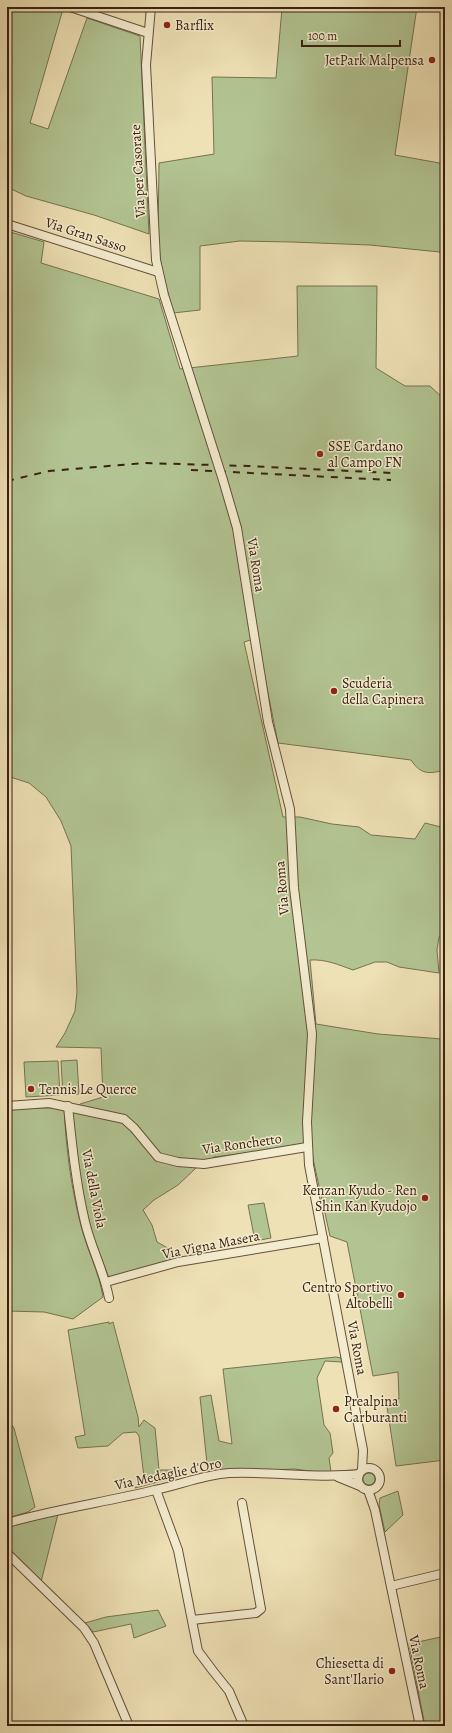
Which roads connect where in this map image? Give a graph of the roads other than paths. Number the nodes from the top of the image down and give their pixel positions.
1 (70, 7) edge
2 (151, 7) edge
3 (148, 33) junction
4 (7, 224) edge
5 (158, 272) junction
6 (176, 332) joint
7 (7, 1106) edge
8 (68, 1106) junction
9 (307, 1147) junction
10 (323, 1238) junction
11 (106, 1282) junction
12 (109, 1298) dead end
13 (363, 1450) junction
14 (376, 1470) junction
15 (360, 1472) junction
16 (337, 1477) junction
17 (360, 1486) junction
18 (378, 1487) junction
19 (156, 1490) junction
20 (368, 1490) junction
21 (242, 1502) dead end
22 (375, 1510) junction
23 (7, 1523) edge
24 (7, 1553) edge
25 (445, 1573) edge
26 (391, 1586) junction
27 (192, 1620) junction
28 (129, 1726) edge
29 (244, 1726) edge
30 (420, 1726) edge

1 - 3 street
2 - 3 street, Via per Casorate
3 - 5 street, Via per Casorate
4 - 5 street, Via Gran Sasso
5 - 6 street, Via per Casorate
6 - 9 street, Via Roma, bridge
7 - 8 street, Via Ronchetto
8 - 9 street, Via Ronchetto
8 - 11 street, Via della Viola
9 - 10 street, Via Roma
10 - 11 street, Via Vigna Masera
10 - 13 street, Via Roma
11 - 12 street, Via della Viola
13 - 14 street, Via Roma
13 - 15 street, Via Roma
14 - 15 street
14 - 18 street, Via Roma
15 - 16 street, Via Medaglie d'Oro
15 - 17 street, Via Roma
16 - 17 street, Via Medaglie d'Oro
16 - 19 street, Via Medaglie d'Oro
17 - 20 street
18 - 20 street
18 - 22 street, Via Roma
19 - 23 street, Via Medaglie d'Oro
19 - 27 street
20 - 22 street, Via Roma
21 - 27 street
22 - 26 street, Via Roma
24 - 28 street
25 - 26 street
26 - 30 street, Via Roma
27 - 29 street

